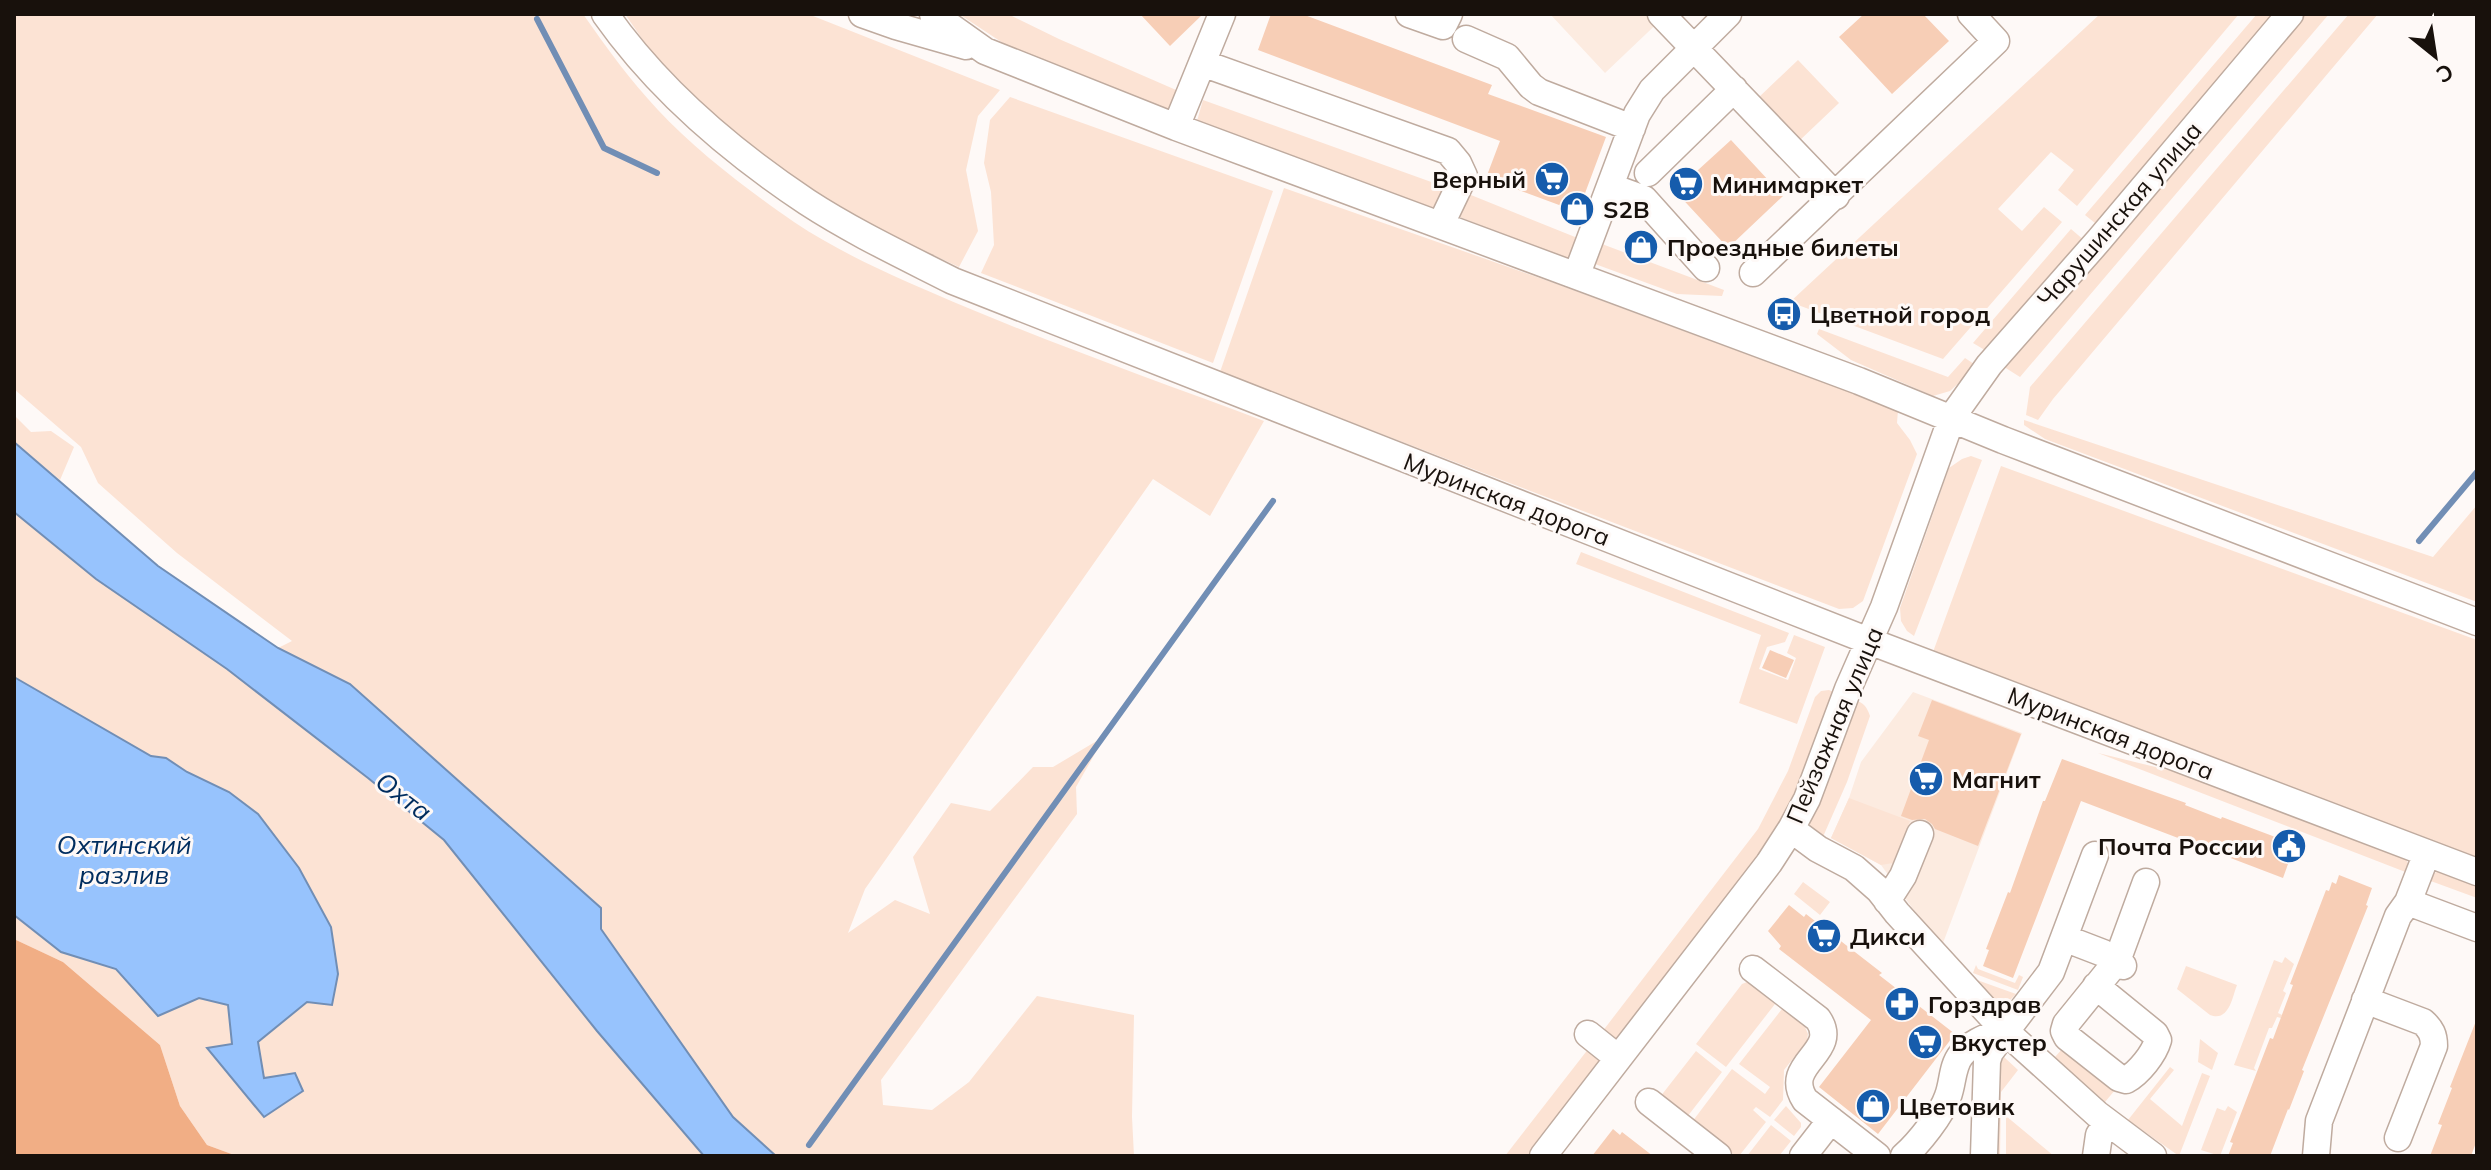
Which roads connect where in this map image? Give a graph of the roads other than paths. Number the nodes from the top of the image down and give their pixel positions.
1 (605, 14) edge
2 (862, 14) edge
3 (933, 14) edge
4 (1222, 14) edge
5 (1409, 14) edge
6 (1449, 14) edge
7 (1661, 14) edge
8 (1728, 14) edge
9 (1971, 14) edge
10 (2290, 14) edge
11 (1466, 39) dead end
12 (1694, 48) junction
13 (985, 51) junction
14 (1202, 63) junction
15 (1734, 89) junction
16 (1176, 127) junction
17 (1632, 128) junction
18 (1648, 173) dead end
19 (1611, 187) junction
20 (1836, 196) junction
21 (1441, 224) junction
22 (1706, 268) dead end
23 (1753, 273) dead end
24 (1577, 274) junction
25 (1952, 417) junction
26 (2477, 622) edge
27 (1869, 641) junction
28 (1791, 829) junction
29 (1920, 834) dead end
30 (2427, 853) junction
31 (2095, 855) dead end
32 (2477, 872) edge
33 (2146, 882) dead end
34 (1887, 901) junction
35 (2408, 902) junction
36 (2477, 928) edge
37 (2064, 938) junction
38 (2120, 963) junction
39 (1753, 969) dead end
40 (2096, 986) dead end
41 (2365, 1000) junction
42 (2004, 1030) junction
43 (1588, 1034) dead end
44 (1618, 1058) junction
45 (1649, 1102) dead end
46 (1831, 1120) junction
47 (2108, 1123) junction
48 (2398, 1138) dead end
49 (1543, 1156) edge
50 (1718, 1156) edge
51 (1803, 1156) edge
52 (1877, 1156) edge
53 (1904, 1156) edge
54 (1984, 1156) edge
55 (2096, 1156) edge
56 (2153, 1156) edge
57 (2316, 1156) edge

1 - 27 street, Муринская дорога
2 - 13 street
3 - 13 street
4 - 14 street
5 - 6 street
7 - 12 street
8 - 12 street
9 - 20 street
10 - 25 street, Чарушинская улица
11 - 17 street
12 - 15 street
12 - 17 street
13 - 16 street
14 - 16 street
14 - 21 street
15 - 18 street
15 - 20 street
16 - 21 street
17 - 19 street
19 - 22 street
19 - 24 street
20 - 23 street
21 - 24 street
24 - 25 street
25 - 26 street
25 - 27 street, Пейзажная улица
27 - 28 street, Пейзажная улица
27 - 30 street, Муринская дорога
28 - 34 street
28 - 44 street, Пейзажная улица
29 - 34 street
30 - 32 street, Муринская дорога
30 - 35 street
31 - 37 street
33 - 38 street
34 - 42 street
35 - 36 street
35 - 41 street
37 - 38 street
37 - 42 street
38 - 40 street
39 - 46 street
41 - 48 street
41 - 57 street
42 - 47 street
42 - 53 street
42 - 54 street
43 - 44 street
44 - 49 street, Пейзажная улица
45 - 50 street
46 - 51 street
46 - 52 street
47 - 55 street
47 - 56 street

